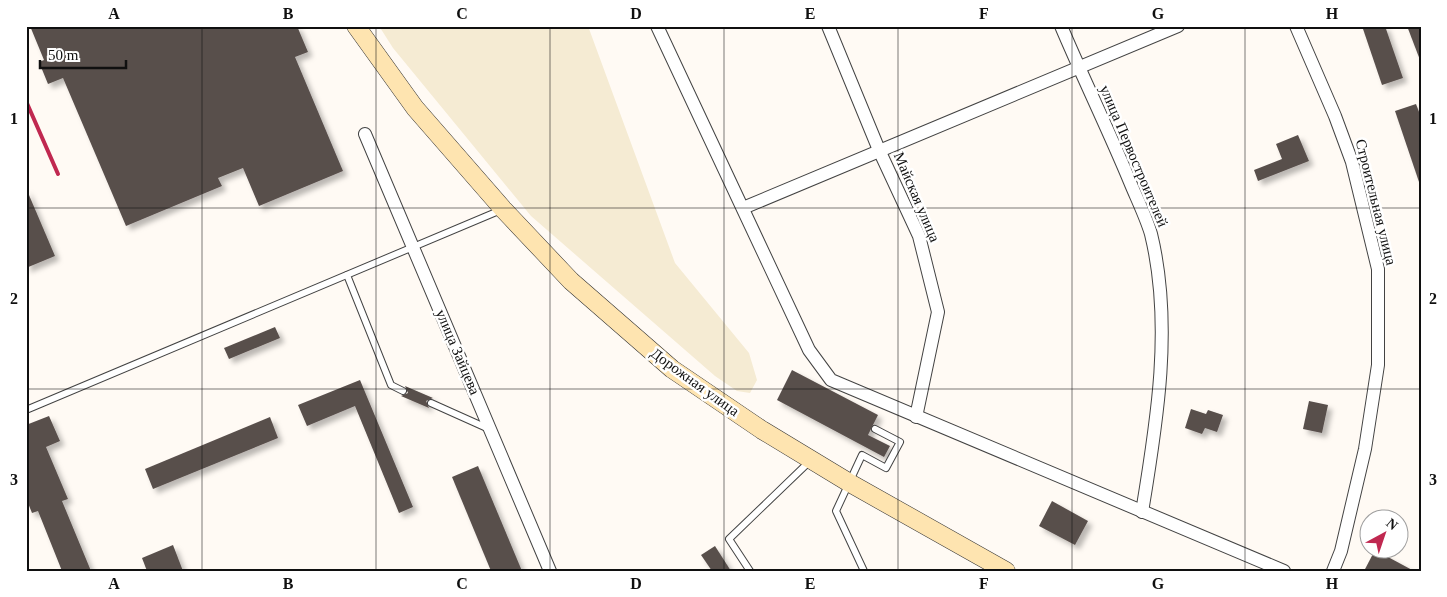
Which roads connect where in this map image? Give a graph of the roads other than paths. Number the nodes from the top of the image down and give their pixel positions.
1 (356, 26) edge
2 (657, 26) edge
3 (828, 26) edge
4 (1061, 26) edge
5 (1178, 26) edge
6 (1296, 26) edge
7 (1078, 67) junction
8 (365, 134) dead end
9 (880, 150) junction
10 (744, 208) junction
11 (503, 209) junction
12 (413, 247) junction
13 (347, 275) junction
14 (403, 391) dead end
15 (431, 403) dead end
16 (26, 410) edge
17 (916, 417) junction
18 (875, 429) dead end
19 (491, 430) junction
20 (811, 460) junction
21 (848, 482) junction
22 (1142, 512) junction
23 (550, 571) edge
24 (750, 571) edge
25 (864, 571) edge
26 (1006, 571) edge
27 (1284, 571) edge
28 (1333, 571) edge

1 - 11 street, Дорожная улица
2 - 10 street
3 - 9 street, Майская улица
4 - 7 street, улица Первостроителей
5 - 7 street
6 - 28 street, Строительная улица
7 - 9 street
7 - 22 street, улица Первостроителей
8 - 12 street, улица Зайцева
9 - 10 street
9 - 17 street, Майская улица
10 - 17 street
11 - 12 lane
11 - 20 street, Дорожная улица
12 - 13 lane
12 - 19 street, улица Зайцева
13 - 14 lane
13 - 16 lane
15 - 19 lane
17 - 22 street
18 - 21 lane
19 - 23 street, улица Зайцева
20 - 21 street, Дорожная улица
20 - 24 lane
21 - 25 lane
21 - 26 street, Дорожная улица
22 - 27 street

